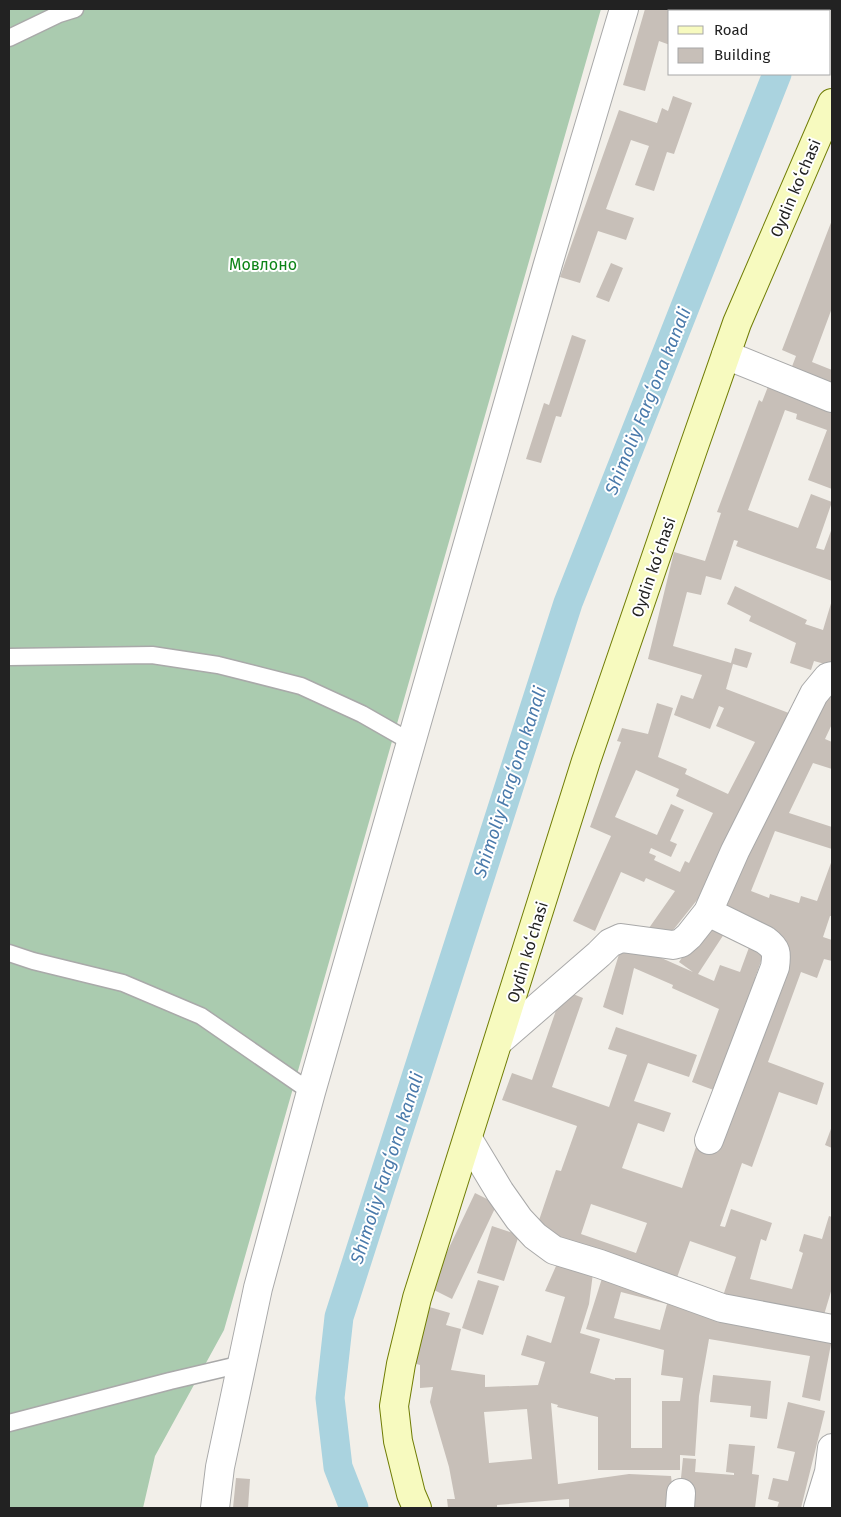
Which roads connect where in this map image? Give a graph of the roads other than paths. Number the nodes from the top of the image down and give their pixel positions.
1 (75, 9) edge
2 (624, 9) edge
3 (9, 38) edge
4 (832, 103) edge
5 (726, 355) junction
6 (832, 398) edge
7 (9, 657) edge
8 (832, 676) edge
9 (411, 742) junction
10 (708, 912) junction
11 (9, 953) edge
12 (499, 1041) junction
13 (311, 1092) junction
14 (468, 1139) junction
15 (709, 1140) dead end
16 (832, 1329) edge
17 (242, 1364) junction
18 (9, 1423) edge
19 (832, 1448) edge
20 (215, 1508) edge
21 (417, 1508) edge
22 (818, 1508) edge

1 - 3 lane
2 - 9 street
4 - 5 street, Oydin koʻchasi
5 - 6 street
5 - 12 street, Oydin koʻchasi
7 - 9 lane
8 - 10 street
9 - 13 street
10 - 12 street
10 - 15 street
11 - 13 lane
12 - 14 street, Oydin koʻchasi
13 - 17 street
14 - 16 street
14 - 21 street, Oydin koʻchasi
17 - 18 lane
17 - 20 street
19 - 22 street

